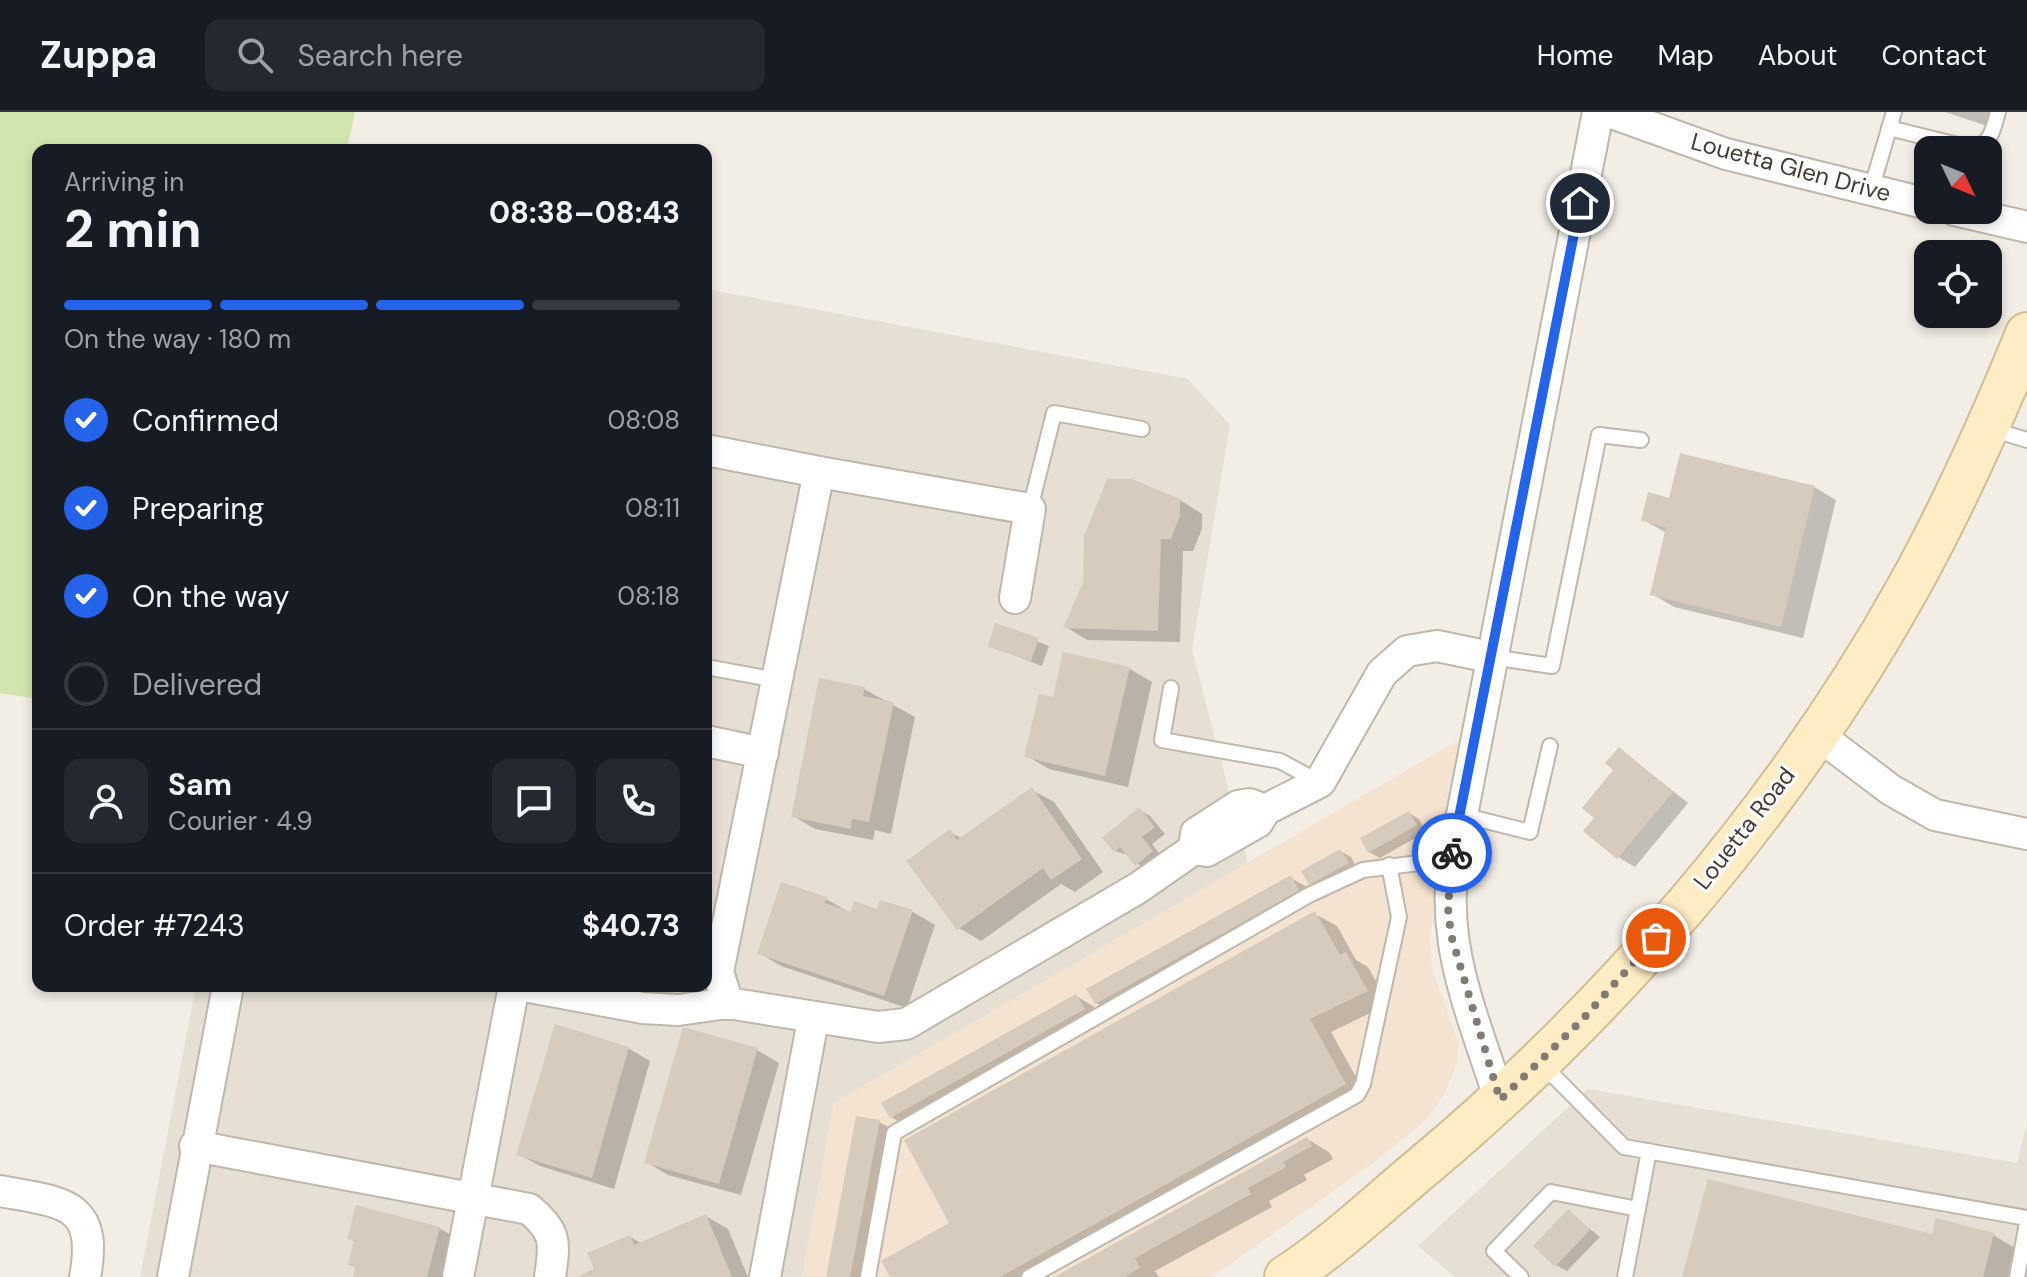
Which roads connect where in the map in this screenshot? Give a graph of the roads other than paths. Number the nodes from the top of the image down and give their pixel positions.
1 (1598, 112) edge
2 (1609, 112) edge
3 (1894, 112) edge
4 (1998, 112) edge
5 (1889, 128) junction
6 (1871, 190) junction
7 (1914, 201) edge
8 (2002, 221) edge
9 (2027, 227) edge
10 (2024, 351) edge
11 (1987, 428) junction
12 (1142, 429) dead end
13 (1641, 440) dead end
14 (2027, 440) edge
15 (712, 451) edge
16 (819, 472) junction
17 (1030, 509) junction
18 (1015, 598) dead end
19 (1490, 657) junction
20 (712, 668) edge
21 (777, 680) junction
22 (1171, 688) dead end
23 (1817, 734) junction
24 (712, 742) edge
25 (1550, 746) dead end
26 (763, 753) junction
27 (1320, 782) junction
28 (1462, 815) junction
29 (2027, 834) edge
30 (1451, 859) junction
31 (1389, 865) junction
32 (227, 992) edge
33 (513, 992) edge
34 (556, 992) edge
35 (728, 1003) junction
36 (813, 1020) junction
37 (1539, 1062) junction
38 (1500, 1100) junction
39 (195, 1146) junction
40 (1649, 1151) junction
41 (0, 1191) edge
42 (473, 1198) junction
43 (1638, 1209) junction
44 (2027, 1221) edge
45 (1295, 1273) edge
46 (85, 1277) edge
47 (173, 1277) edge
48 (458, 1277) edge
49 (550, 1277) edge
50 (765, 1277) edge
51 (868, 1277) edge
52 (1029, 1277) edge
53 (1521, 1277) edge
54 (1625, 1277) edge
55 (2017, 1277) edge

1 - 19 street
2 - 6 street, Louetta Glen Drive
3 - 5 lane
4 - 5 lane
5 - 6 lane
6 - 7 street, Louetta Glen Drive
8 - 9 street
10 - 11 main road, Louetta Road
11 - 14 lane
11 - 23 main road, Louetta Road
12 - 17 lane
13 - 19 lane
15 - 16 street
16 - 17 street
16 - 21 street
17 - 18 street
19 - 27 street
19 - 28 street
20 - 21 lane
21 - 26 street
22 - 27 lane
23 - 29 street
23 - 37 main road, Louetta Road
24 - 26 street
25 - 28 lane
26 - 35 street
27 - 36 street
28 - 30 street
30 - 31 lane
30 - 38 street
31 - 51 lane
31 - 52 lane
32 - 39 street
33 - 42 street
34 - 35 street
35 - 36 street
36 - 50 street
37 - 38 main road, Louetta Road
37 - 40 lane
38 - 45 main road, Louetta Road
39 - 42 street
39 - 47 street
40 - 43 lane
40 - 44 lane
41 - 46 street
42 - 48 street
42 - 49 street
43 - 53 lane
43 - 54 lane
44 - 55 lane

